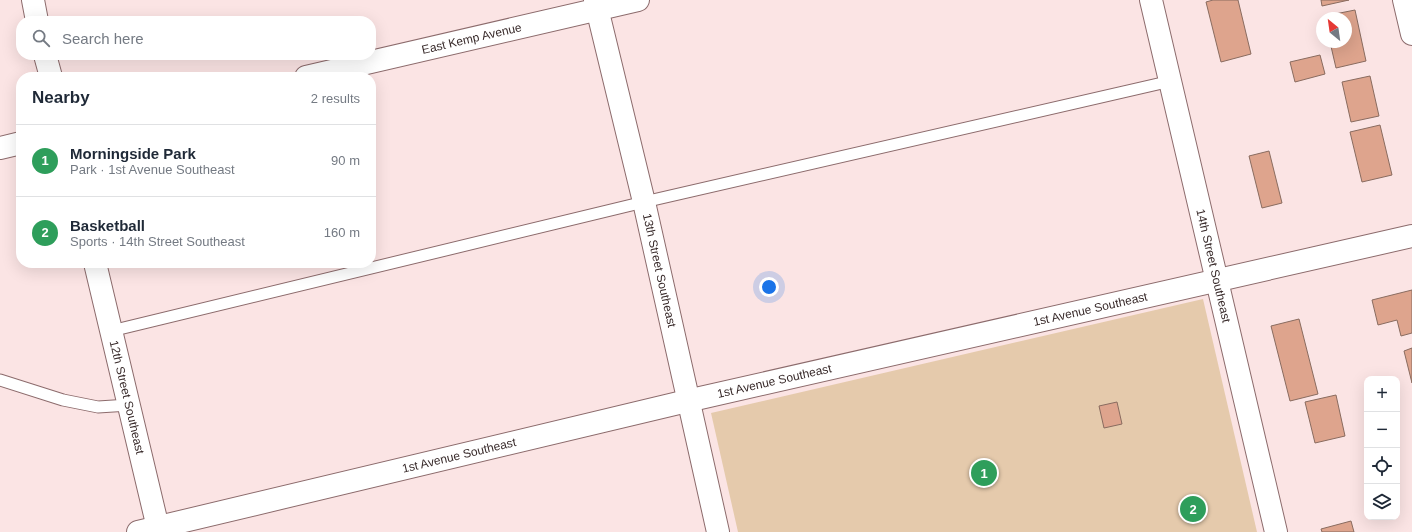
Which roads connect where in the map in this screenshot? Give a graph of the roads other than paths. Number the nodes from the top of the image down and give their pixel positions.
1 (32, 0) edge
2 (638, 0) edge
3 (1151, 0) edge
4 (1404, 0) edge
5 (596, 5) edge
6 (37, 16) edge
7 (1412, 34) edge
8 (47, 60) edge
9 (374, 60) edge
10 (376, 60) edge
11 (50, 72) edge
12 (326, 72) edge
13 (1171, 81) junction
14 (16, 144) edge
15 (0, 148) edge
16 (644, 202) junction
17 (1412, 236) edge
18 (376, 267) edge
19 (96, 268) edge
20 (371, 268) edge
21 (1216, 279) junction
22 (111, 331) junction
23 (0, 380) edge
24 (687, 401) junction
25 (129, 405) junction
26 (159, 530) edge
27 (138, 532) edge
28 (718, 532) edge
29 (1276, 532) edge

1 - 6 street
2 - 5 street, East Kemp Avenue
3 - 13 street, 14th Street Southeast
4 - 7 street
5 - 10 street, East Kemp Avenue
5 - 16 street, 13th Street Southeast
8 - 11 street
9 - 12 street, East Kemp Avenue
13 - 16 lane
13 - 21 street, 14th Street Southeast
14 - 15 street
16 - 18 lane
16 - 24 street, 13th Street Southeast
17 - 21 street, 1st Avenue Southeast
19 - 22 street, 12th Street Southeast
20 - 22 lane
21 - 24 street, 1st Avenue Southeast
21 - 29 street, 14th Street Southeast
22 - 25 street, 12th Street Southeast
23 - 25 lane
24 - 26 street, 1st Avenue Southeast
24 - 28 street, 13th Street Southeast
25 - 26 street, 12th Street Southeast
26 - 27 street, 1st Avenue Southeast

